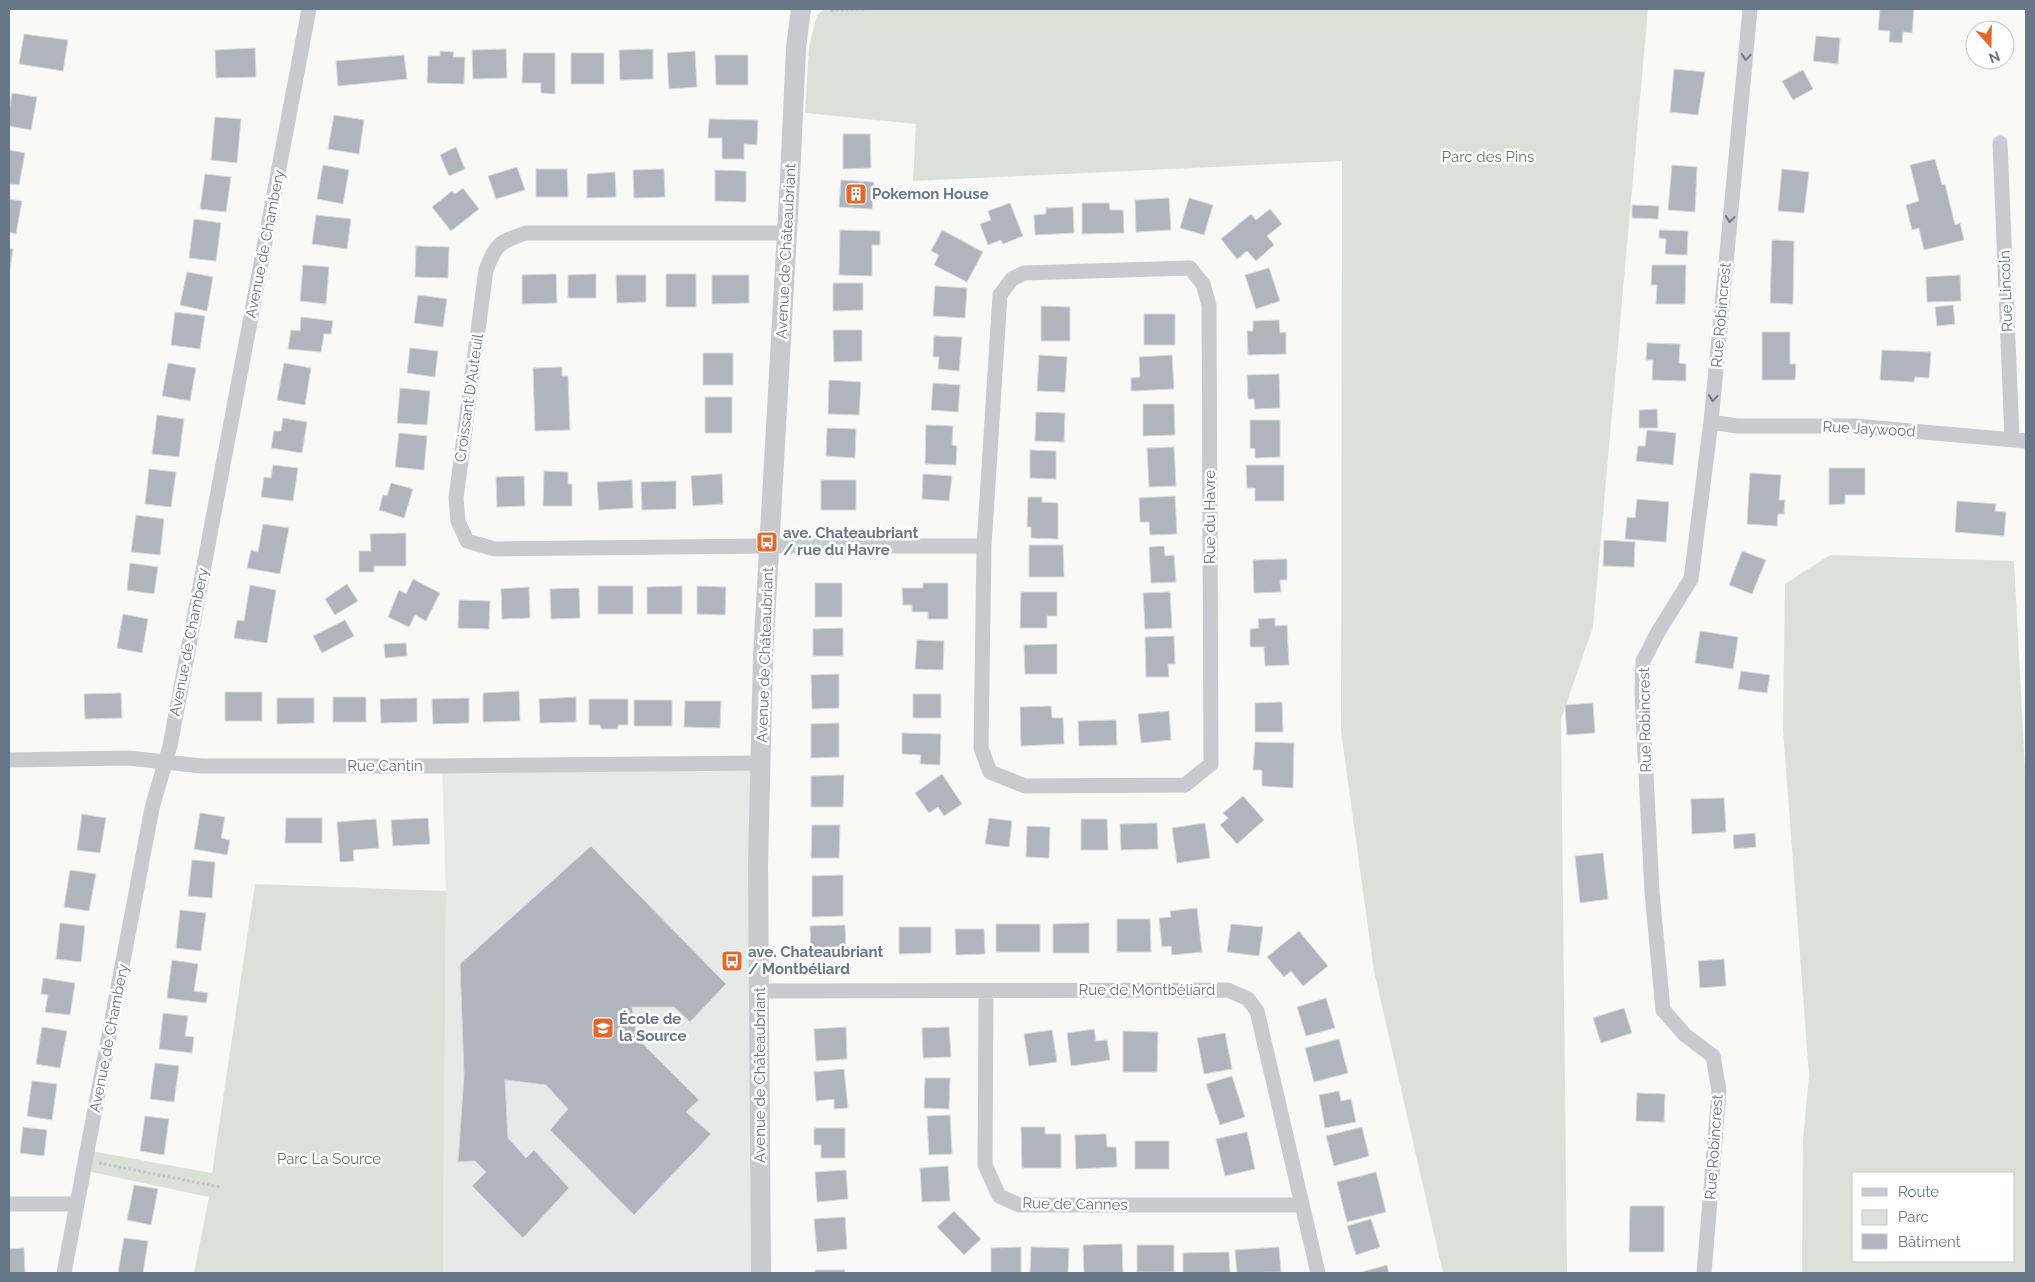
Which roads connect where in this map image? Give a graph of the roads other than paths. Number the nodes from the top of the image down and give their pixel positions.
1 (309, 9) edge
2 (801, 9) edge
3 (1750, 9) edge
4 (2000, 143) dead end
5 (787, 233) junction
6 (1711, 422) junction
7 (2019, 440) edge
8 (769, 546) junction
9 (984, 546) junction
10 (9, 760) edge
11 (167, 761) junction
12 (761, 763) junction
13 (986, 990) junction
14 (760, 991) junction
15 (9, 1204) edge
16 (77, 1204) junction
17 (1302, 1205) junction
18 (64, 1273) edge
19 (761, 1273) edge
20 (1318, 1273) edge
21 (1704, 1273) edge

1 - 11 street, Avenue de Chambery
2 - 5 street, Avenue de Châteaubriant
3 -> 6 street, Rue Robincrest
4 - 7 street, Rue Lincoln
5 - 8 street, Avenue de Châteaubriant
5 - 8 street, Croissant D'Auteuil
6 - 7 street, Rue Jaywood
6 - 21 street, Rue Robincrest
8 - 9 street
8 - 12 street, Avenue de Châteaubriant
9 - 9 street, Rue du Havre
10 - 11 street, Rue Cantin
11 - 12 street, Rue Cantin
11 - 16 street, Avenue de Chambery
12 - 14 street, Avenue de Châteaubriant
13 - 14 street, Rue de Montbéliard
13 - 17 street, Rue de Montbéliard
13 - 17 street, Rue de Cannes
14 - 19 street, Avenue de Châteaubriant
15 - 16 street
16 - 18 street, Avenue de Chambery
17 - 20 street, Rue de Montbéliard

